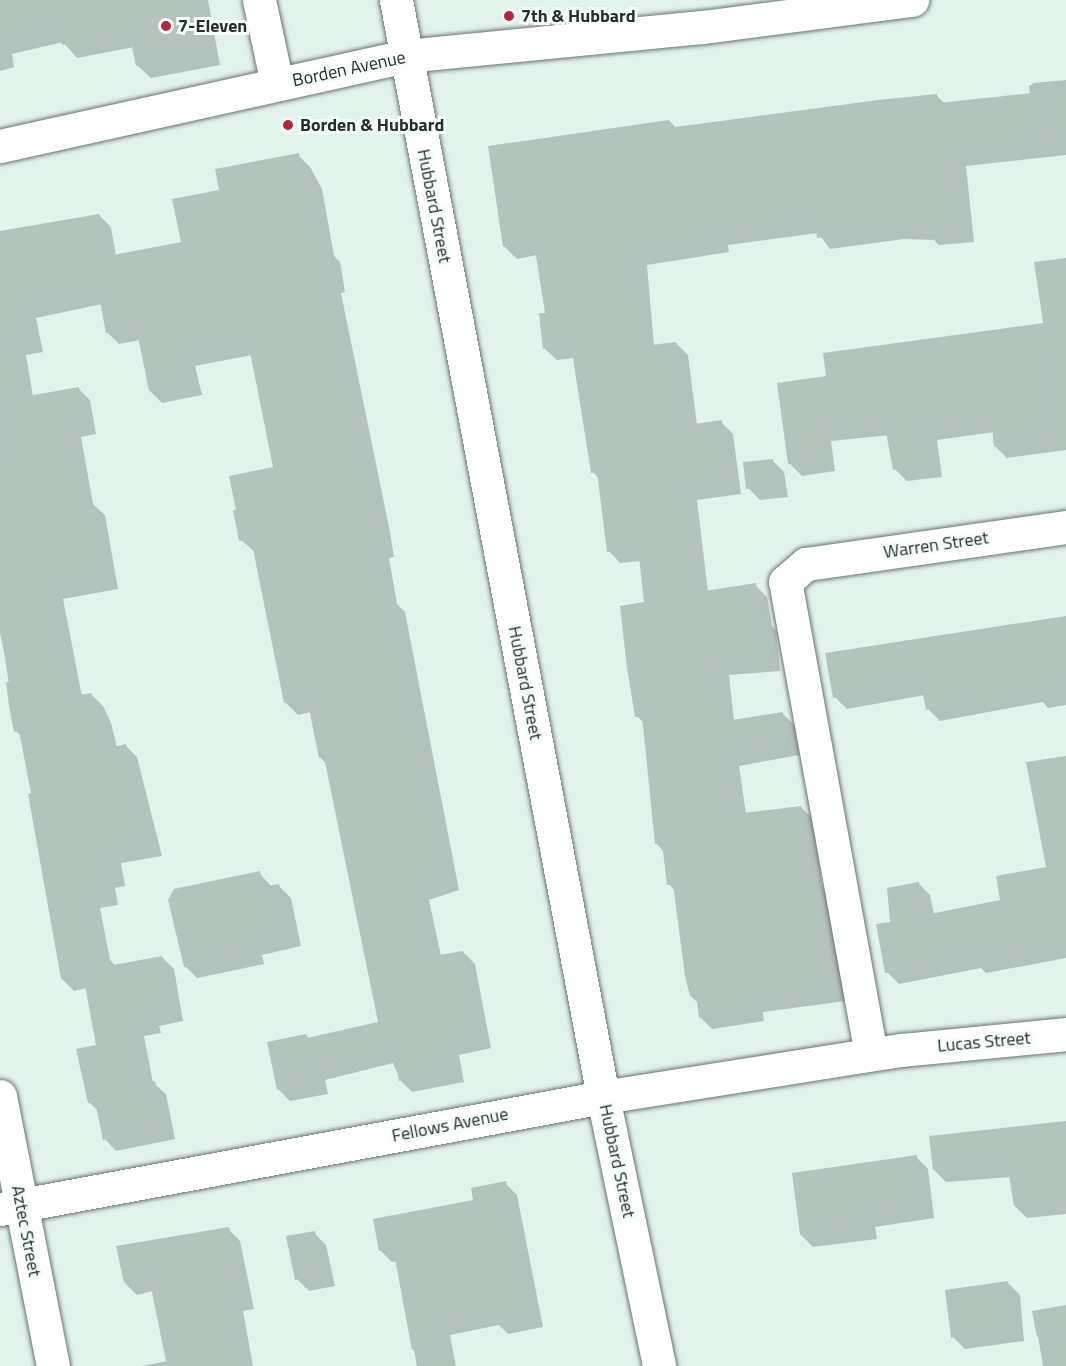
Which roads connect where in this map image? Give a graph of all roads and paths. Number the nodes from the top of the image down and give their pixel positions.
1 (260, 0) edge
2 (396, 0) edge
3 (912, 0) edge
4 (405, 56) junction
5 (277, 84) junction
6 (0, 146) edge
7 (1066, 527) edge
8 (1066, 1034) edge
9 (886, 1052) junction
10 (0, 1096) edge
11 (603, 1097) junction
12 (11, 1207) edge
13 (53, 1366) edge
14 (659, 1366) edge

1 - 5 street
2 - 4 street, Hubbard Street
3 - 4 street, Borden Avenue
4 - 5 street, Borden Avenue
4 - 11 street, Hubbard Street
5 - 6 street, Borden Avenue
7 - 9 street, Warren Street
8 - 9 street, Lucas Street
9 - 11 street, Fellows Avenue
10 - 12 street, Aztec Street
11 - 12 street, Fellows Avenue
11 - 14 street, Hubbard Street
12 - 13 street, Aztec Street

